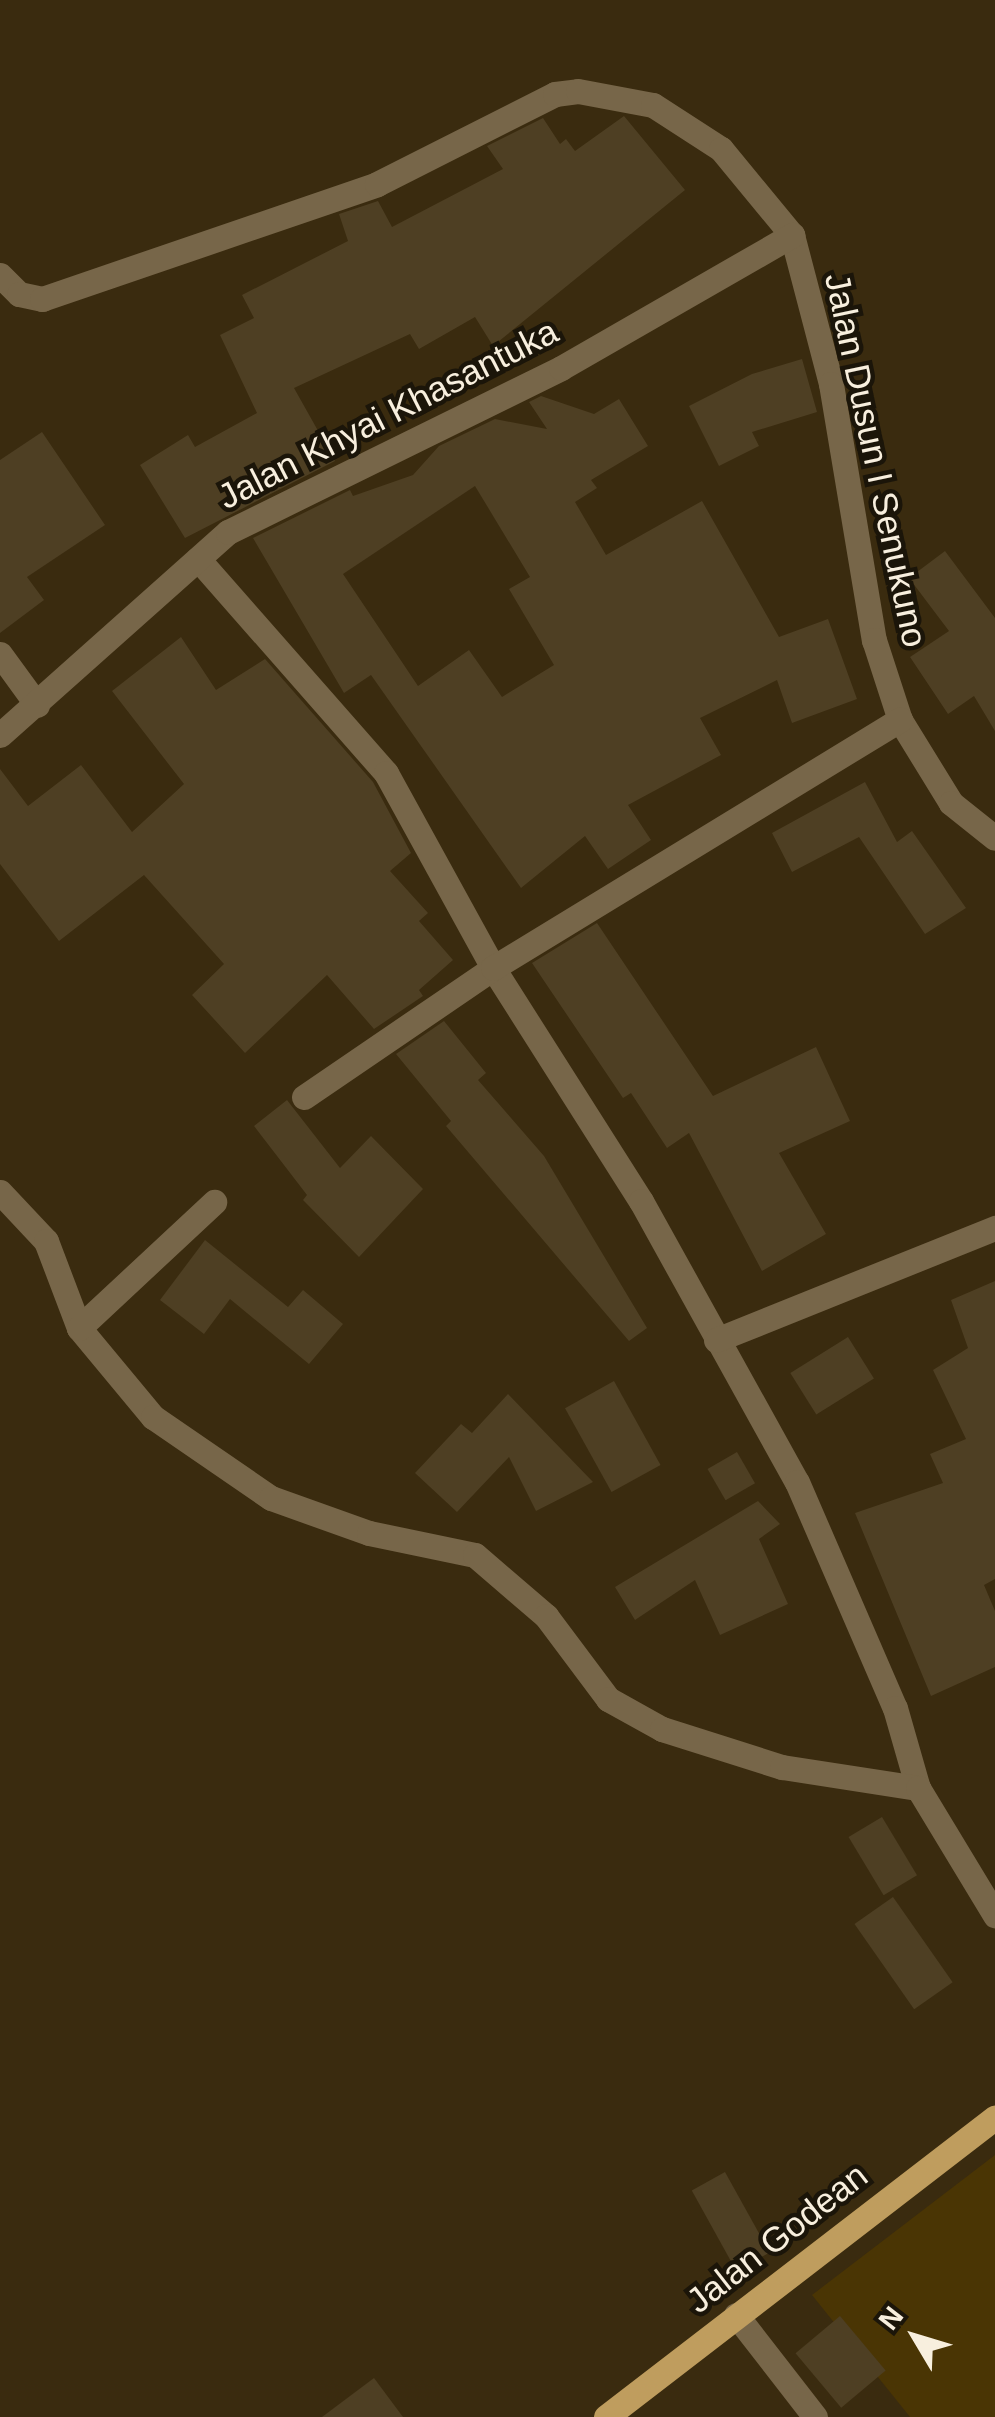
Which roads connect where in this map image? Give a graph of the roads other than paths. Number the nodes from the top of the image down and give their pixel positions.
1 (792, 236) junction
2 (0, 275) edge
3 (198, 559) junction
4 (0, 654) edge
5 (37, 705) junction
6 (900, 720) junction
7 (0, 735) edge
8 (995, 838) edge
9 (493, 968) junction
10 (304, 1097) dead end
11 (0, 1192) edge
12 (214, 1202) dead end
13 (995, 1228) edge
14 (79, 1328) junction
15 (716, 1340) junction
16 (918, 1788) junction
17 (995, 1915) edge
18 (995, 2117) edge
19 (736, 2316) junction
20 (606, 2417) edge
21 (815, 2417) edge

1 - 2 street, Jalan Dusun I Senukuno
1 - 3 street, Jalan Khyai Khasantuka
1 - 6 street, Jalan Dusun I Senukuno
3 - 5 street, Jalan Khyai Khasantuka
3 - 9 street
4 - 5 street
5 - 7 street, Jalan Khyai Khasantuka
6 - 8 street, Jalan Dusun I Senukuno
6 - 9 street
9 - 10 street
9 - 15 street
11 - 14 street
12 - 14 street
13 - 15 street
14 - 16 street
15 - 16 street
16 - 17 street
18 - 19 main road, Jalan Godean
19 - 20 main road, Jalan Godean
19 - 21 street

